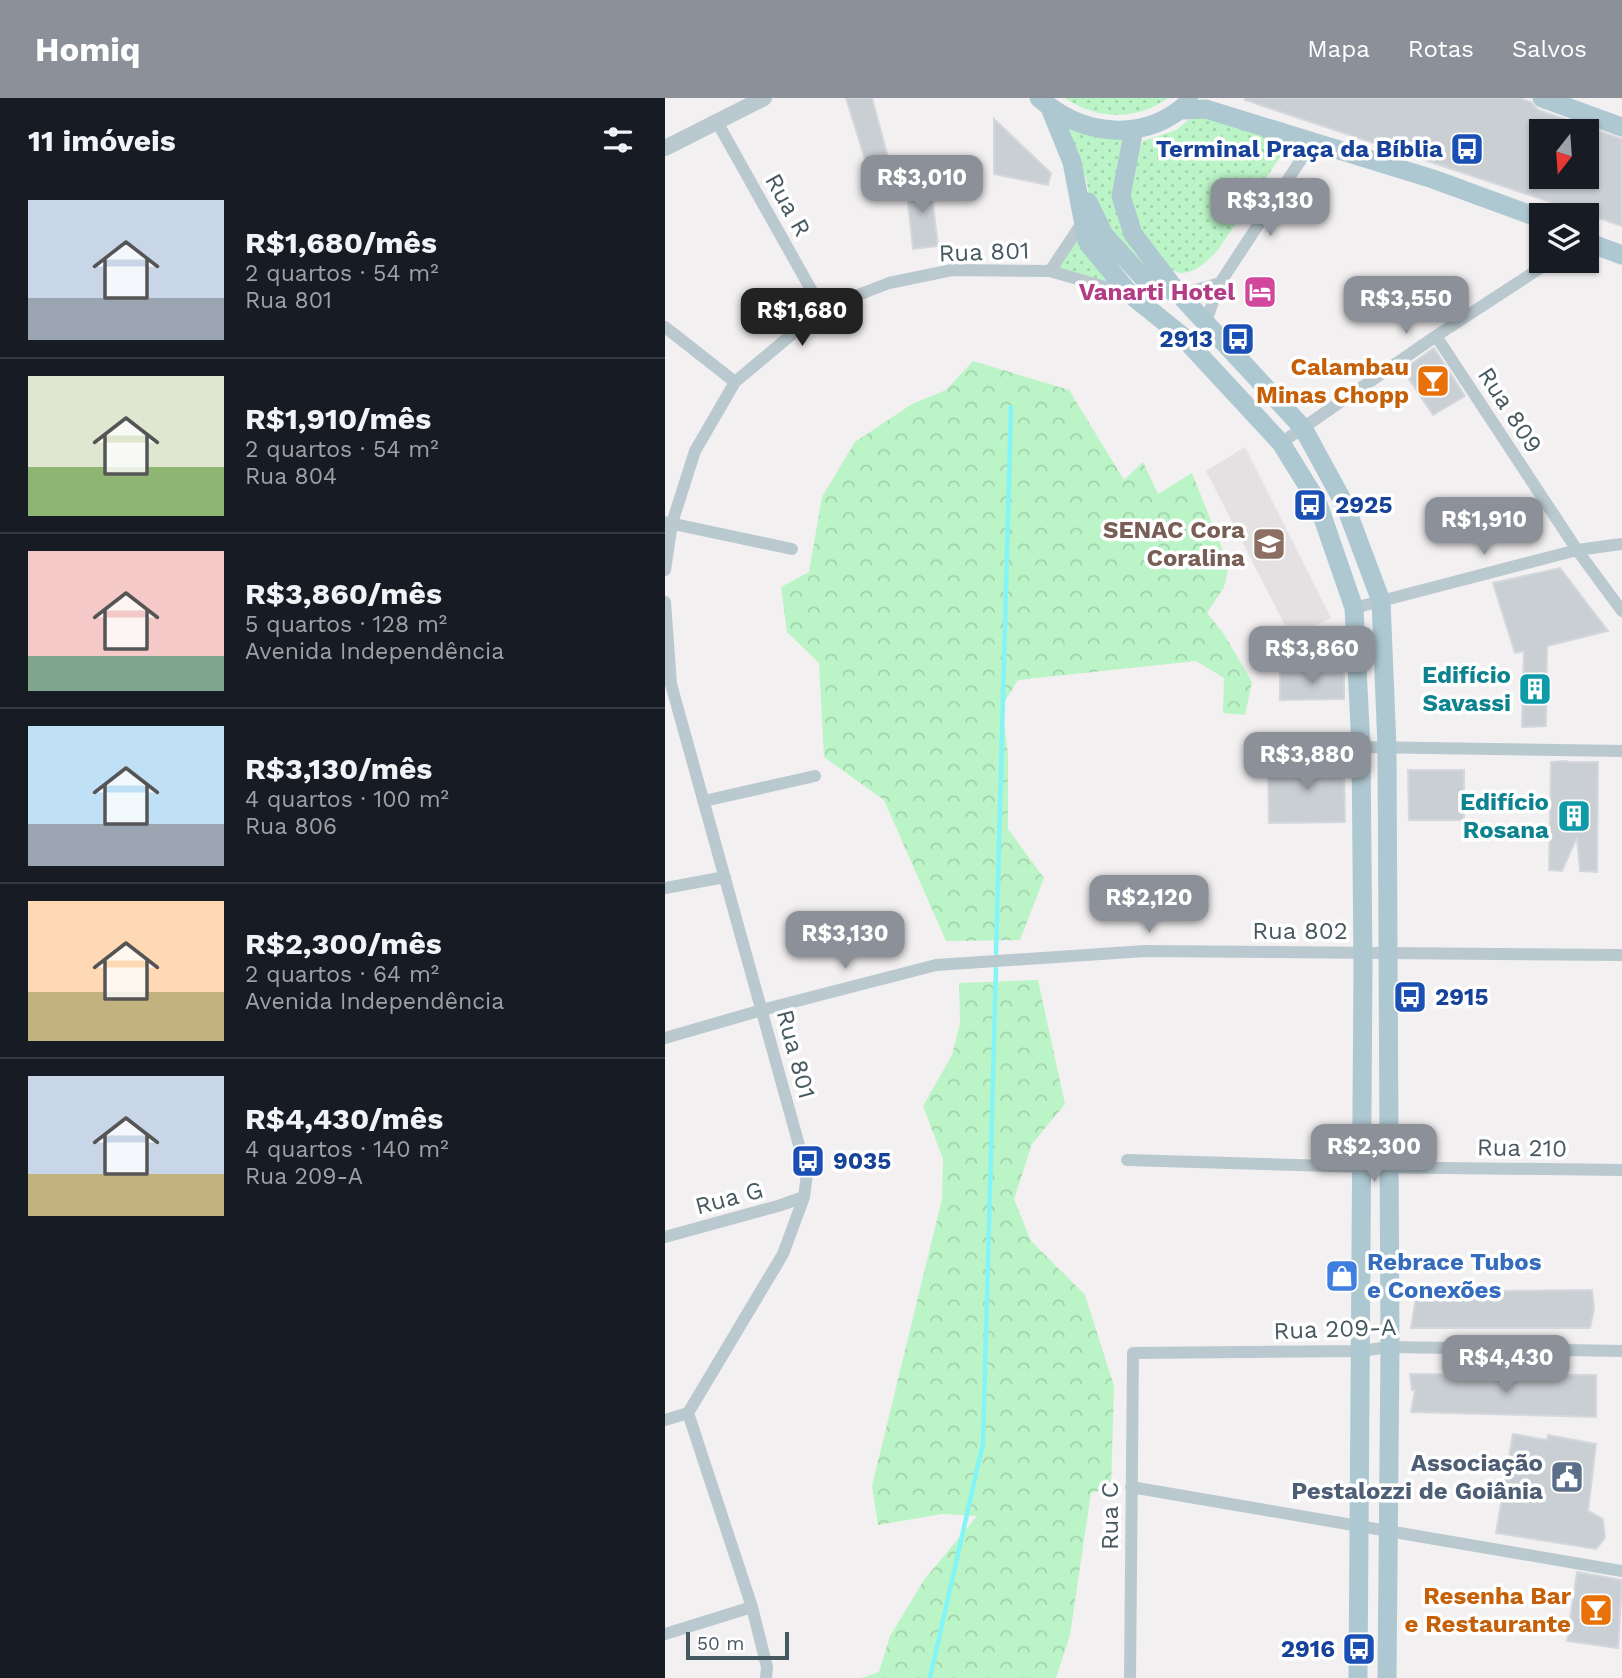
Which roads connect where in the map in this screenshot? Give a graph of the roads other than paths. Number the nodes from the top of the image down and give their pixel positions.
1 (764, 98) edge
2 (1542, 98) edge
3 (744, 102) edge
4 (1044, 103) edge
5 (1187, 104) edge
6 (717, 122) junction
7 (1622, 127) edge
8 (1134, 130) junction
9 (1313, 142) junction
10 (665, 148) edge
11 (1072, 162) junction
12 (1529, 214) edge
13 (1084, 220) junction
14 (1599, 247) edge
15 (1622, 255) edge
16 (1050, 271) junction
17 (1533, 273) edge
18 (1220, 284) junction
19 (1178, 293) junction
20 (1130, 294) junction
21 (822, 309) junction
22 (1206, 321) junction
23 (665, 327) edge
24 (1436, 336) junction
25 (735, 382) junction
26 (1303, 428) junction
27 (1281, 443) junction
28 (668, 522) edge
29 (1622, 544) edge
30 (792, 550) dead end
31 (1577, 550) junction
32 (665, 570) edge
33 (1381, 601) junction
34 (665, 602) edge
35 (1355, 608) junction
36 (1622, 611) edge
37 (668, 684) edge
38 (1361, 747) junction
39 (1387, 747) junction
40 (1622, 751) edge
41 (815, 776) dead end
42 (704, 801) junction
43 (725, 877) junction
44 (665, 888) edge
45 (1363, 953) junction
46 (1388, 953) junction
47 (1622, 955) edge
48 (762, 1010) junction
49 (665, 1038) edge
50 (1127, 1160) dead end
51 (1364, 1167) junction
52 (1389, 1168) junction
53 (1622, 1170) edge
54 (804, 1197) junction
55 (665, 1237) edge
56 (1390, 1348) junction
57 (1360, 1351) junction
58 (1622, 1351) edge
59 (1133, 1353) joint
60 (688, 1413) junction
61 (665, 1420) edge
62 (1131, 1487) junction
63 (1359, 1525) junction
64 (1387, 1530) junction
65 (1622, 1571) edge
66 (752, 1607) junction
67 (665, 1634) edge
68 (766, 1678) edge
69 (1130, 1678) edge
70 (1358, 1678) edge
71 (1387, 1678) edge

1 - 3 street
2 - 7 main road
3 - 6 street
4 - 8 main road
4 - 11 main road
5 - 8 main road
5 - 9 main road
6 - 10 street
6 - 21 street, Rua R
8 - 19 main road
9 - 12 main road
9 - 18 street
11 - 13 main road
11 - 19 main road
13 - 16 street, Rua 801
13 - 20 main road
14 - 15 main road
16 - 20 street, Rua 801
16 - 21 street, Rua 801
17 - 24 street
18 - 19 street
18 - 22 street
19 - 22 main road
20 - 27 main road
21 - 25 street, Rua 801
22 - 26 main road
23 - 25 street
24 - 26 street
24 - 31 street, Rua 809
25 - 28 street, Rua 801
26 - 27 street
26 - 33 main road
27 - 35 main road
28 - 30 street
28 - 32 street, Rua 801
29 - 31 street
31 - 33 street
31 - 36 street, Rua 809
33 - 35 street
33 - 39 main road
34 - 37 street, Rua 801
35 - 38 main road
37 - 42 street, Rua 801
38 - 39 street
38 - 45 main road
39 - 40 street
39 - 46 main road
41 - 42 street
42 - 43 street, Rua 801
43 - 44 street
43 - 48 street, Rua 801
45 - 46 street, Rua 802
45 - 48 street, Rua 802
45 - 51 main road
46 - 47 street, Rua 802
46 - 52 main road
48 - 49 street, Rua 802
48 - 54 street, Rua 801
50 - 51 street, Rua 210
51 - 52 street, Rua 210
51 - 57 main road
52 - 53 street, Rua 210
52 - 56 main road
54 - 55 street, Rua G
54 - 60 street, Rua 801
56 - 57 street, Rua 209-A
56 - 58 street, Rua 209-A
56 - 64 main road
57 - 59 street, Rua 209-A
57 - 63 main road
59 - 62 street, Rua C
60 - 61 street
60 - 66 street
62 - 63 street
62 - 69 street, Rua C
63 - 64 street
63 - 70 main road
64 - 65 street
64 - 71 main road
66 - 67 street
66 - 68 street

